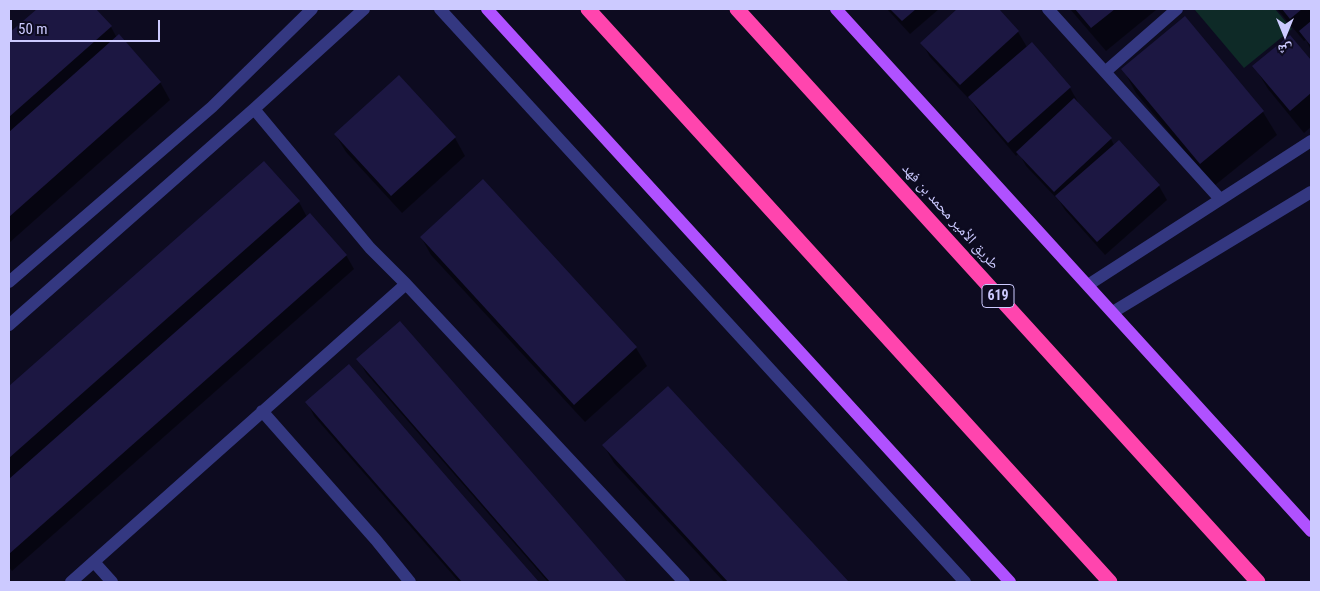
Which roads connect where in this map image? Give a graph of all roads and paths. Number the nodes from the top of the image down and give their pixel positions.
1 (312, 9) edge
2 (364, 9) edge
3 (440, 9) edge
4 (487, 9) edge
5 (588, 9) edge
6 (737, 9) edge
7 (836, 9) edge
8 (1048, 9) edge
9 (1177, 9) edge
10 (1105, 72) junction
11 (254, 109) junction
12 (1311, 141) edge
13 (1311, 192) edge
14 (1220, 199) junction
15 (9, 282) edge
16 (406, 284) junction
17 (1088, 285) junction
18 (1113, 312) junction
19 (9, 325) edge
20 (262, 411) junction
21 (1311, 531) edge
22 (94, 562) junction
23 (71, 582) edge
24 (112, 582) edge
25 (410, 582) edge
26 (684, 582) edge
27 (965, 582) edge
28 (1010, 582) edge
29 (1110, 582) edge
30 (1258, 582) edge

1 - 15 street
2 - 11 street
3 - 27 street
4 - 28 main road
5 - 29 highway
6 - 30 highway, طريق الأمير محمد بن فهد / 619
7 - 17 main road
8 - 10 street
9 - 10 street
10 - 14 street
11 - 16 street
11 - 19 street
12 - 14 street
13 - 18 street
14 - 17 street
16 - 20 street
16 - 26 street
17 - 18 main road
18 - 21 main road
20 - 22 street
20 - 25 street
22 - 23 street
22 - 24 street

